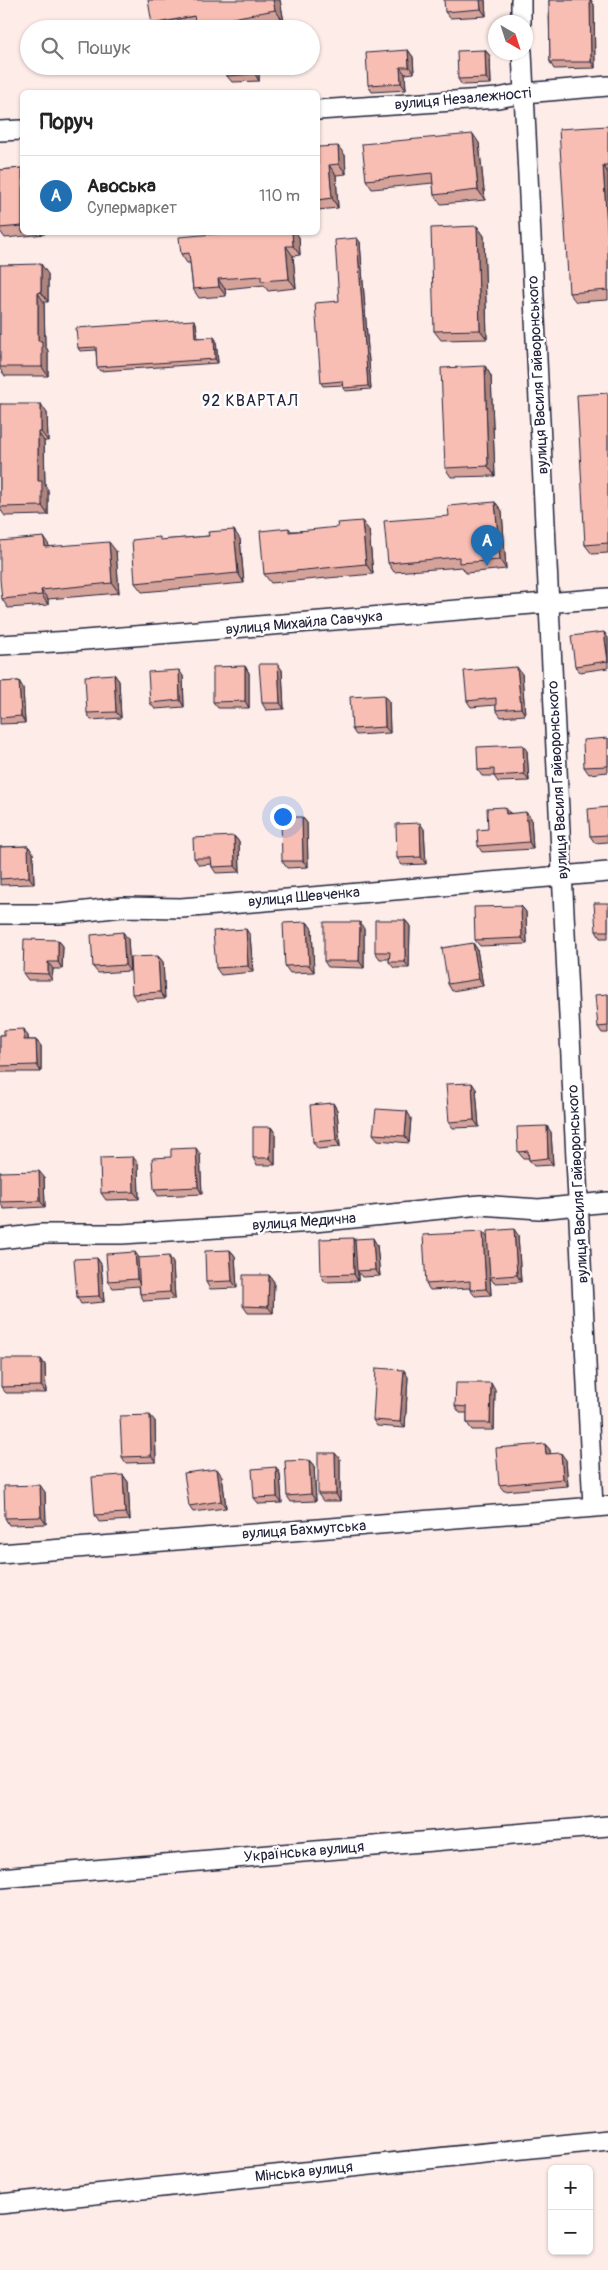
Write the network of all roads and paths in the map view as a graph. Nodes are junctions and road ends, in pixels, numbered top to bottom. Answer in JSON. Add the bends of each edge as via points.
{"nodes":[{"id":1,"x":520,"y":0,"type":"edge"},
{"id":2,"x":521,"y":15,"type":"edge"},
{"id":3,"x":522,"y":60,"type":"edge"},
{"id":4,"x":608,"y":86,"type":"edge"},
{"id":5,"x":524,"y":93,"type":"junction"},
{"id":6,"x":320,"y":110,"type":"edge"},
{"id":7,"x":20,"y":130,"type":"edge"},
{"id":8,"x":0,"y":132,"type":"edge"},
{"id":9,"x":608,"y":598,"type":"edge"},
{"id":10,"x":549,"y":603,"type":"junction"},
{"id":11,"x":0,"y":645,"type":"edge"},
{"id":12,"x":608,"y":872,"type":"edge"},
{"id":13,"x":563,"y":876,"type":"junction"},
{"id":14,"x":0,"y":914,"type":"edge"},
{"id":15,"x":608,"y":1202,"type":"edge"},
{"id":16,"x":579,"y":1204,"type":"junction"},
{"id":17,"x":0,"y":1239,"type":"edge"},
{"id":18,"x":601,"y":1507,"type":"edge"},
{"id":19,"x":0,"y":1554,"type":"edge"},
{"id":20,"x":608,"y":1826,"type":"edge"},
{"id":21,"x":0,"y":1878,"type":"edge"},
{"id":22,"x":608,"y":2140,"type":"edge"},
{"id":23,"x":0,"y":2204,"type":"edge"}],
"edges":[{"from":1,"to":2,"type":"street"},
{"from":3,"to":5,"type":"street","name":"вулиця Василя Гайворонського"},
{"from":4,"to":5,"type":"street","name":"вулиця Незалежності"},
{"from":5,"to":6,"type":"street","name":"вулиця Незалежності","via":[[498,98]]},
{"from":5,"to":10,"type":"street","name":"вулиця Василя Гайворонського"},
{"from":7,"to":8,"type":"street"},
{"from":9,"to":10,"type":"street","name":"вулиця Михайла Савчука"},
{"from":10,"to":11,"type":"street","name":"вулиця Михайла Савчука"},
{"from":10,"to":13,"type":"street","name":"вулиця Василя Гайворонського"},
{"from":12,"to":13,"type":"street","name":"вулиця Шевченка"},
{"from":13,"to":14,"type":"street","name":"вулиця Шевченка","via":[[181,908]]},
{"from":13,"to":16,"type":"street","name":"вулиця Василя Гайворонського"},
{"from":15,"to":16,"type":"street","name":"вулиця Медична"},
{"from":16,"to":17,"type":"street","name":"вулиця Медична","via":[[539,1209],[480,1205],[314,1222],[122,1234],[42,1234]]},
{"from":16,"to":18,"type":"street","name":"вулиця Василя Гайворонського"},
{"from":18,"to":19,"type":"street","name":"вулиця Бахмутська"},
{"from":20,"to":21,"type":"street","name":"Українська вулиця"},
{"from":22,"to":23,"type":"street","name":"Мінська вулиця"}]}
